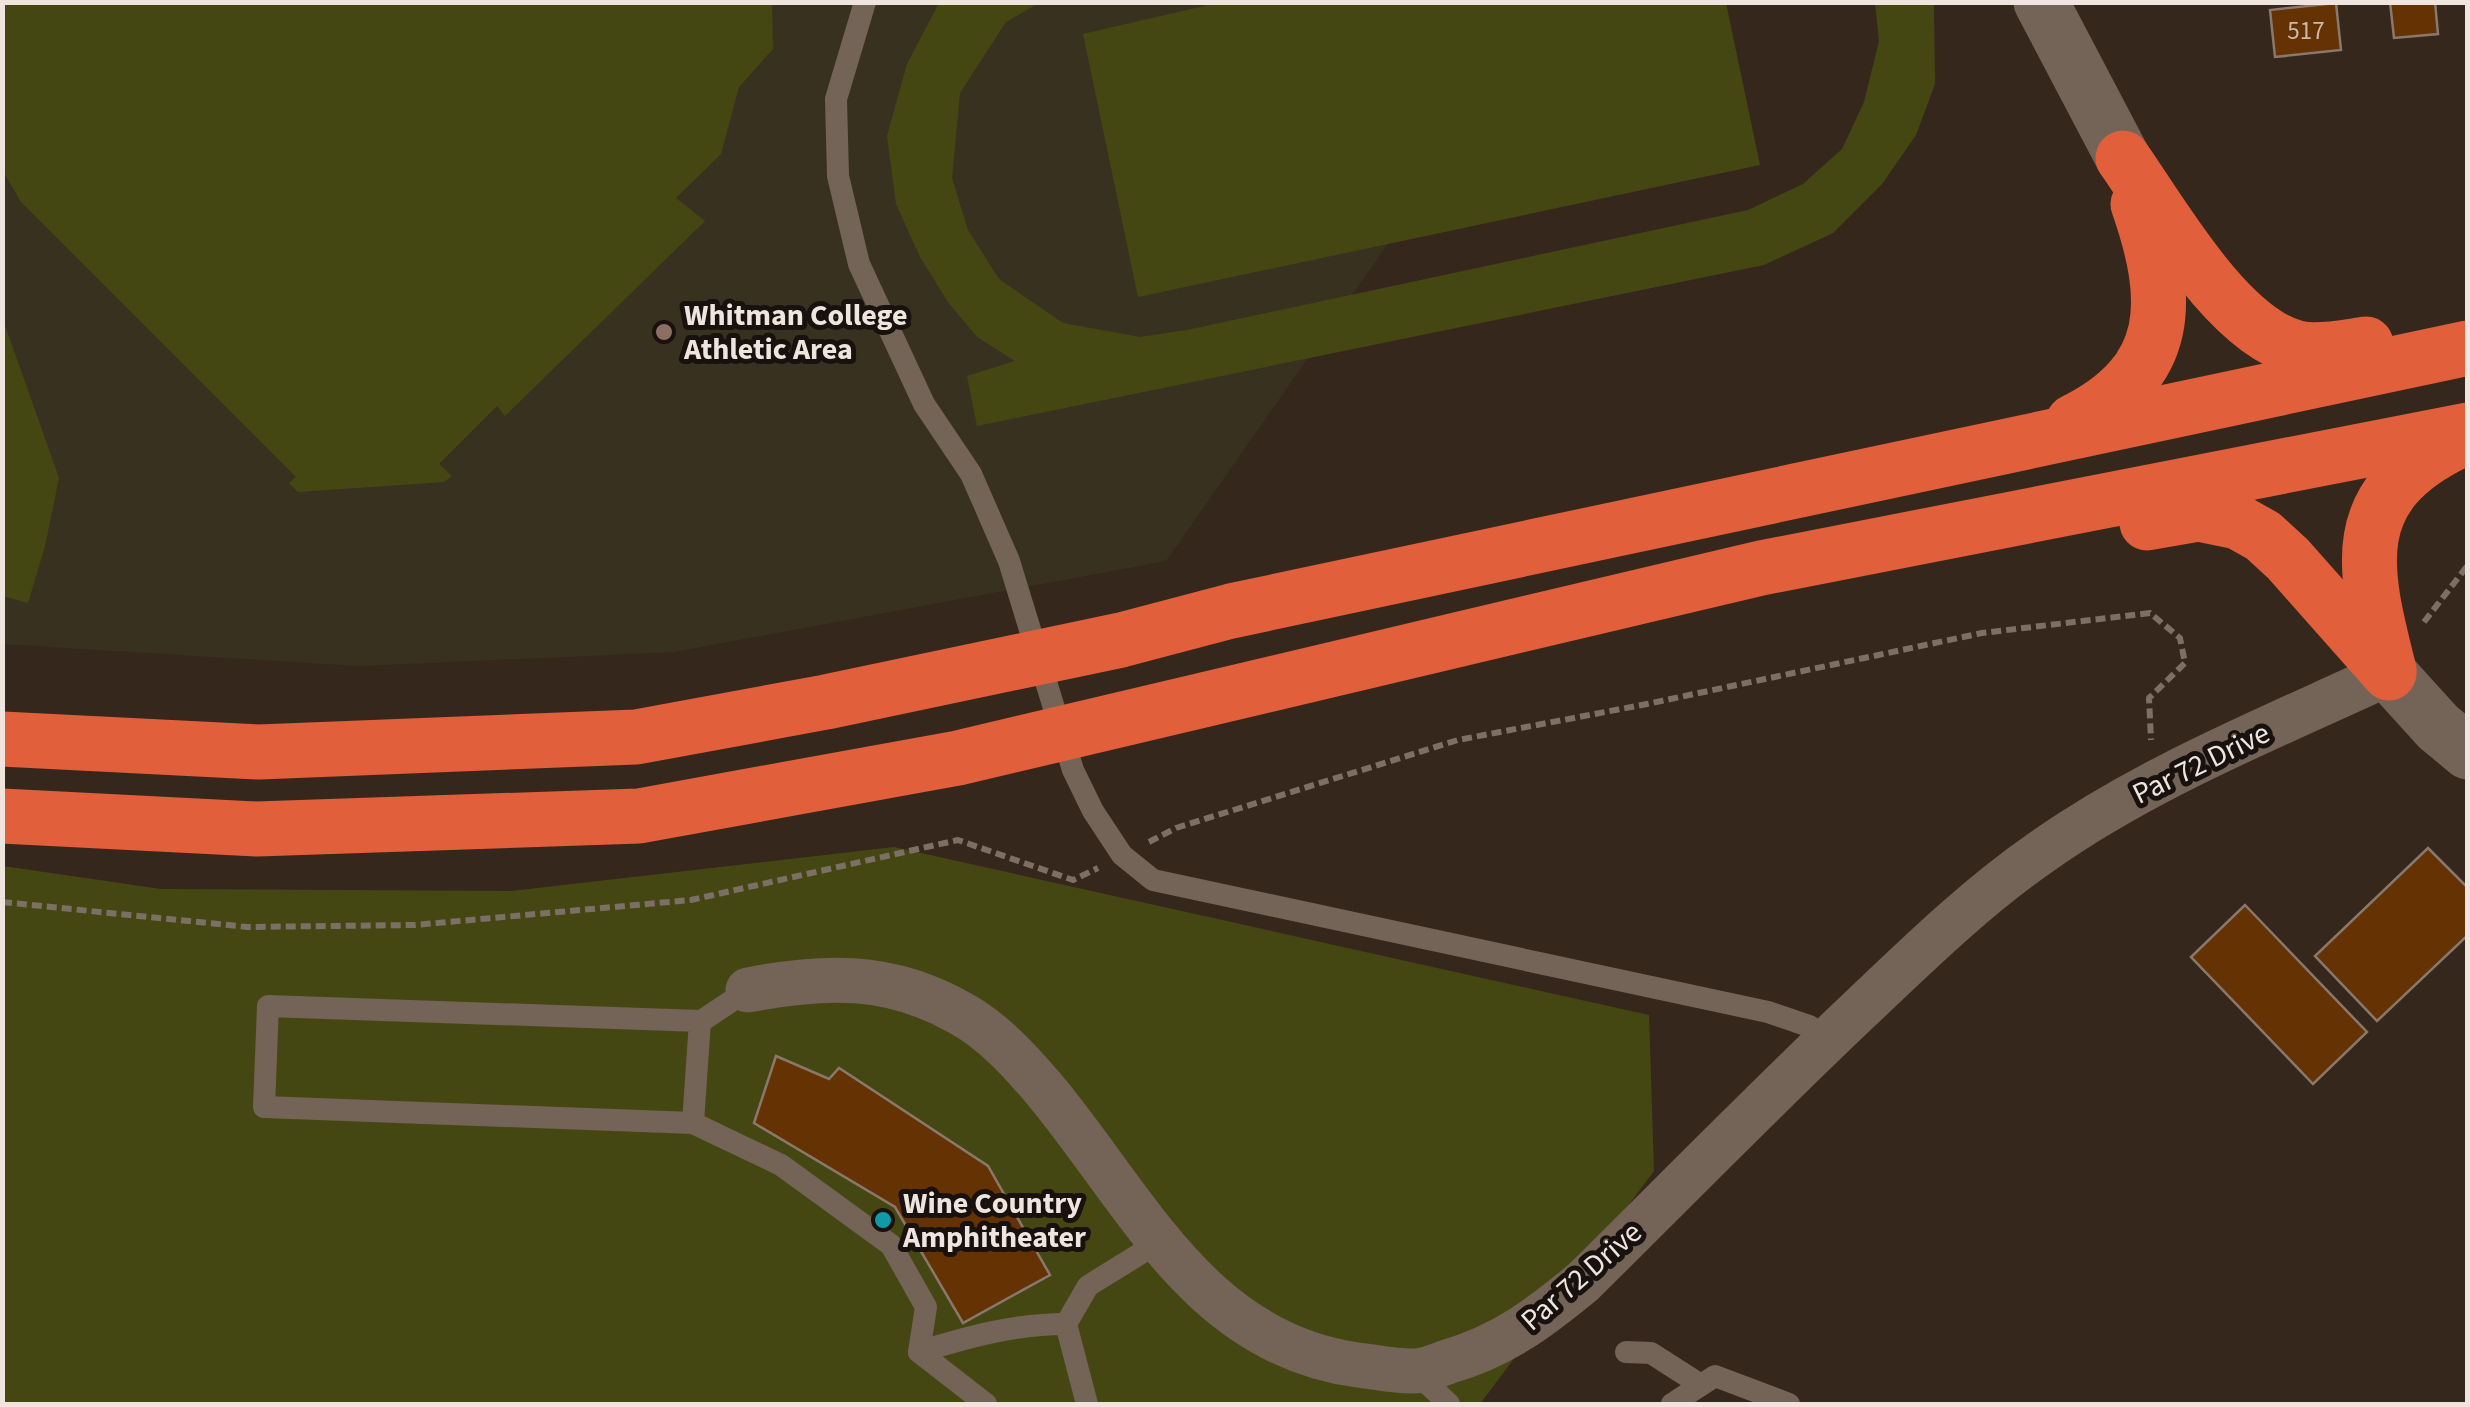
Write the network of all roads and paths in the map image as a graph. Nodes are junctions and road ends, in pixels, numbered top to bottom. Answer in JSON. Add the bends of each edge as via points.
{"nodes":[{"id":1,"x":864,"y":2,"type":"edge"},
{"id":2,"x":2041,"y":2,"type":"edge"},
{"id":3,"x":2123,"y":158,"type":"junction"},
{"id":4,"x":2468,"y":328,"type":"edge"},
{"id":5,"x":2468,"y":348,"type":"edge"},
{"id":6,"x":2468,"y":433,"type":"edge"},
{"id":7,"x":2032,"y":442,"type":"junction"},
{"id":8,"x":1761,"y":568,"type":"junction"},
{"id":9,"x":2389,"y":672,"type":"junction"},
{"id":10,"x":2,"y":738,"type":"edge"},
{"id":11,"x":2468,"y":752,"type":"edge"},
{"id":12,"x":2169,"y":776,"type":"junction"},
{"id":13,"x":2,"y":816,"type":"edge"},
{"id":14,"x":1122,"y":855,"type":"junction"},
{"id":15,"x":2,"y":902,"type":"edge"},
{"id":16,"x":748,"y":990,"type":"joint"},
{"id":17,"x":700,"y":1022,"type":"junction"},
{"id":18,"x":1829,"y":1038,"type":"junction"},
{"id":19,"x":693,"y":1123,"type":"junction"},
{"id":20,"x":1159,"y":1242,"type":"junction"},
{"id":21,"x":1066,"y":1324,"type":"junction"},
{"id":22,"x":919,"y":1352,"type":"junction"},
{"id":23,"x":1626,"y":1352,"type":"dead end"},
{"id":24,"x":1415,"y":1372,"type":"junction"},
{"id":25,"x":1729,"y":1381,"type":"junction"},
{"id":26,"x":1701,"y":1386,"type":"junction"},
{"id":27,"x":986,"y":1404,"type":"edge"},
{"id":28,"x":1087,"y":1404,"type":"edge"},
{"id":29,"x":1449,"y":1404,"type":"edge"},
{"id":30,"x":1672,"y":1404,"type":"edge"},
{"id":31,"x":1720,"y":1404,"type":"edge"},
{"id":32,"x":1790,"y":1404,"type":"edge"}],
"edges":[{"from":1,"to":14,"type":"lane","via":[[836,99],[838,176],[858,264],[924,404],[971,474],[1008,561],[1073,770]]},
{"from":2,"to":3,"type":"street"},
{"from":3,"to":4,"type":"highway","via":[[2230,305],[2263,335],[2300,350]]},
{"from":3,"to":7,"type":"highway","via":[[2159,281],[2154,336],[2142,366],[2116,397]]},
{"from":5,"to":7,"type":"highway"},
{"from":6,"to":8,"type":"highway"},
{"from":6,"to":9,"type":"highway","via":[[2427,456],[2377,510],[2368,542],[2372,606]]},
{"from":7,"to":10,"type":"highway","via":[[1231,611],[1122,640],[636,737],[259,752]]},
{"from":8,"to":9,"type":"highway","via":[[1896,559],[2199,514],[2264,536]]},
{"from":8,"to":13,"type":"highway","via":[[958,758],[640,816],[257,829]]},
{"from":9,"to":11,"type":"street"},
{"from":9,"to":12,"type":"street","name":"Par 72 Drive"},
{"from":12,"to":14,"type":"path","via":[[2150,737],[2149,698],[2185,664],[2180,638],[2150,614],[1982,634],[1458,740],[1176,828]]},
{"from":12,"to":18,"type":"street","name":"Par 72 Drive","via":[[2103,812],[1994,888]]},
{"from":14,"to":15,"type":"path","via":[[1073,880],[958,840],[691,900],[415,925],[248,927]]},
{"from":14,"to":18,"type":"lane","via":[[1153,880],[1768,1012]]},
{"from":16,"to":17,"type":"lane"},
{"from":16,"to":20,"type":"street","name":"Par 72 Drive","via":[[863,979],[911,989],[963,1014],[1016,1056]]},
{"from":17,"to":19,"type":"lane"},
{"from":17,"to":19,"type":"lane","via":[[268,1006],[264,1107]]},
{"from":18,"to":24,"type":"street","name":"Par 72 Drive","via":[[1583,1282],[1528,1327],[1482,1352]]},
{"from":19,"to":22,"type":"lane","via":[[780,1165],[891,1245],[926,1307]]},
{"from":20,"to":21,"type":"lane","via":[[1088,1286]]},
{"from":20,"to":24,"type":"street","name":"Par 72 Drive","via":[[1220,1305],[1271,1340],[1324,1361]]},
{"from":21,"to":22,"type":"lane","via":[[984,1332]]},
{"from":21,"to":28,"type":"lane"},
{"from":22,"to":27,"type":"lane"},
{"from":23,"to":26,"type":"lane","via":[[1651,1353]]},
{"from":24,"to":29,"type":"lane"},
{"from":25,"to":26,"type":"lane","via":[[1716,1376]]},
{"from":25,"to":31,"type":"lane"},
{"from":25,"to":32,"type":"lane"},
{"from":26,"to":30,"type":"lane"}]}
